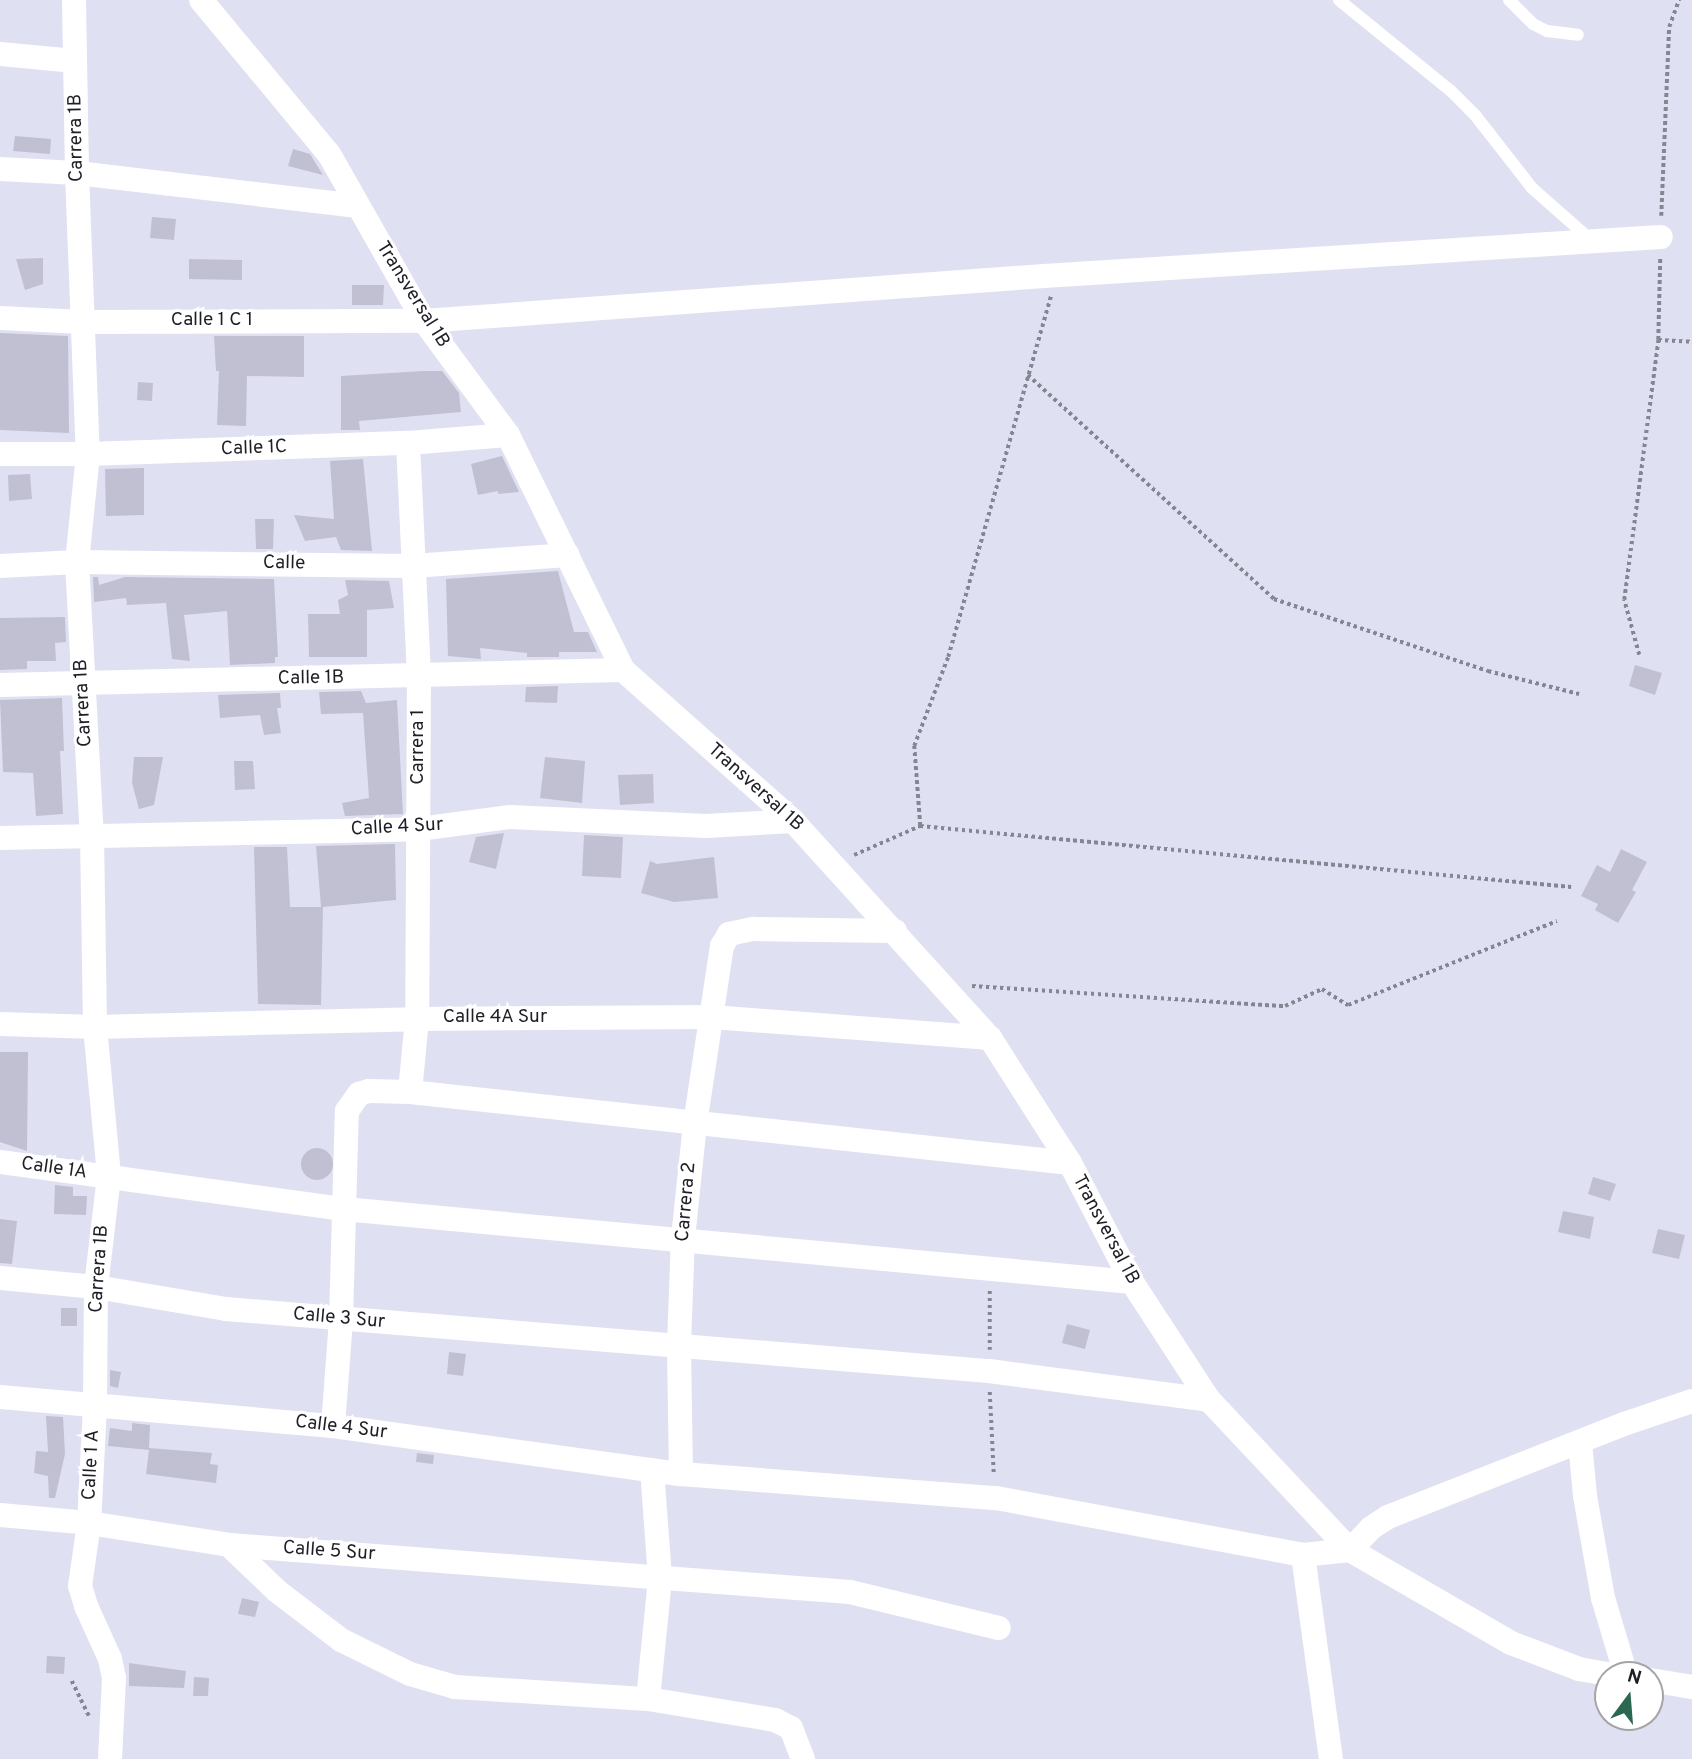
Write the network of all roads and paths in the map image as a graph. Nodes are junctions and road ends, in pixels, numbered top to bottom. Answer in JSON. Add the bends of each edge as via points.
{"nodes":[{"id":1,"x":74,"y":0,"type":"edge"},
{"id":2,"x":201,"y":0,"type":"edge"},
{"id":3,"x":1339,"y":0,"type":"edge"},
{"id":4,"x":1509,"y":0,"type":"edge"},
{"id":5,"x":1679,"y":0,"type":"edge"},
{"id":6,"x":1578,"y":35,"type":"dead end"},
{"id":7,"x":0,"y":54,"type":"edge"},
{"id":8,"x":75,"y":61,"type":"junction"},
{"id":9,"x":0,"y":169,"type":"edge"},
{"id":10,"x":77,"y":173,"type":"junction"},
{"id":11,"x":358,"y":206,"type":"junction"},
{"id":12,"x":1661,"y":237,"type":"junction"},
{"id":13,"x":1592,"y":242,"type":"junction"},
{"id":14,"x":1044,"y":276,"type":"junction"},
{"id":15,"x":0,"y":318,"type":"edge"},
{"id":16,"x":424,"y":321,"type":"junction"},
{"id":17,"x":83,"y":322,"type":"junction"},
{"id":18,"x":1658,"y":340,"type":"junction"},
{"id":19,"x":1692,"y":342,"type":"edge"},
{"id":20,"x":1028,"y":375,"type":"junction"},
{"id":21,"x":508,"y":435,"type":"junction"},
{"id":22,"x":408,"y":443,"type":"junction"},
{"id":23,"x":0,"y":454,"type":"edge"},
{"id":24,"x":89,"y":454,"type":"junction"},
{"id":25,"x":568,"y":555,"type":"junction"},
{"id":26,"x":77,"y":562,"type":"junction"},
{"id":27,"x":413,"y":565,"type":"junction"},
{"id":28,"x":0,"y":566,"type":"edge"},
{"id":29,"x":1639,"y":655,"type":"dead end"},
{"id":30,"x":623,"y":670,"type":"junction"},
{"id":31,"x":419,"y":677,"type":"junction"},
{"id":32,"x":82,"y":684,"type":"junction"},
{"id":33,"x":0,"y":685,"type":"edge"},
{"id":34,"x":1579,"y":694,"type":"dead end"},
{"id":35,"x":793,"y":821,"type":"junction"},
{"id":36,"x":920,"y":826,"type":"junction"},
{"id":37,"x":419,"y":829,"type":"junction"},
{"id":38,"x":92,"y":835,"type":"junction"},
{"id":39,"x":0,"y":838,"type":"edge"},
{"id":40,"x":838,"y":867,"type":"junction"},
{"id":41,"x":1571,"y":887,"type":"dead end"},
{"id":42,"x":1557,"y":921,"type":"dead end"},
{"id":43,"x":895,"y":931,"type":"junction"},
{"id":44,"x":942,"y":984,"type":"junction"},
{"id":45,"x":712,"y":1017,"type":"junction"},
{"id":46,"x":417,"y":1019,"type":"junction"},
{"id":47,"x":0,"y":1024,"type":"edge"},
{"id":48,"x":95,"y":1027,"type":"junction"},
{"id":49,"x":990,"y":1038,"type":"junction"},
{"id":50,"x":410,"y":1093,"type":"junction"},
{"id":51,"x":695,"y":1124,"type":"junction"},
{"id":52,"x":0,"y":1162,"type":"edge"},
{"id":53,"x":1070,"y":1163,"type":"junction"},
{"id":54,"x":109,"y":1176,"type":"junction"},
{"id":55,"x":344,"y":1209,"type":"junction"},
{"id":56,"x":683,"y":1238,"type":"junction"},
{"id":57,"x":0,"y":1278,"type":"edge"},
{"id":58,"x":1132,"y":1282,"type":"junction"},
{"id":59,"x":96,"y":1287,"type":"junction"},
{"id":60,"x":341,"y":1320,"type":"junction"},
{"id":61,"x":679,"y":1345,"type":"junction"},
{"id":62,"x":0,"y":1397,"type":"edge"},
{"id":63,"x":1209,"y":1400,"type":"junction"},
{"id":64,"x":1692,"y":1401,"type":"edge"},
{"id":65,"x":95,"y":1406,"type":"junction"},
{"id":66,"x":333,"y":1426,"type":"junction"},
{"id":67,"x":1580,"y":1442,"type":"junction"},
{"id":68,"x":652,"y":1470,"type":"junction"},
{"id":69,"x":681,"y":1474,"type":"junction"},
{"id":70,"x":0,"y":1515,"type":"edge"},
{"id":71,"x":89,"y":1523,"type":"junction"},
{"id":72,"x":229,"y":1545,"type":"junction"},
{"id":73,"x":1350,"y":1550,"type":"junction"},
{"id":74,"x":1303,"y":1555,"type":"junction"},
{"id":75,"x":660,"y":1578,"type":"junction"},
{"id":76,"x":999,"y":1628,"type":"dead end"},
{"id":77,"x":1622,"y":1661,"type":"edge"},
{"id":78,"x":1594,"y":1672,"type":"edge"},
{"id":79,"x":1664,"y":1683,"type":"edge"},
{"id":80,"x":1692,"y":1687,"type":"edge"},
{"id":81,"x":648,"y":1699,"type":"junction"},
{"id":82,"x":110,"y":1759,"type":"edge"},
{"id":83,"x":803,"y":1759,"type":"edge"},
{"id":84,"x":1331,"y":1759,"type":"edge"}],
"edges":[{"from":1,"to":8,"type":"street","name":"Carrera 1B"},
{"from":2,"to":11,"type":"street","name":"Transversal 1B","via":[[329,154]]},
{"from":3,"to":13,"type":"lane","via":[[1451,91],[1532,188]]},
{"from":4,"to":6,"type":"lane","via":[[1532,24]]},
{"from":5,"to":12,"type":"path","via":[[1669,27]]},
{"from":7,"to":8,"type":"street"},
{"from":8,"to":10,"type":"street","name":"Carrera 1B"},
{"from":9,"to":10,"type":"street"},
{"from":10,"to":11,"type":"street"},
{"from":10,"to":17,"type":"street","name":"Carrera 1B"},
{"from":11,"to":16,"type":"street","name":"Transversal 1B"},
{"from":12,"to":13,"type":"street","name":"Calle 1 C 1"},
{"from":12,"to":18,"type":"path"},
{"from":13,"to":14,"type":"street","name":"Calle 1 C 1"},
{"from":14,"to":16,"type":"street","name":"Calle 1 C 1"},
{"from":14,"to":20,"type":"path","via":[[1053,290]]},
{"from":15,"to":17,"type":"street","name":"Calle 1 C 1"},
{"from":16,"to":17,"type":"street","name":"Calle 1 C 1"},
{"from":16,"to":21,"type":"street","name":"Transversal 1B"},
{"from":17,"to":24,"type":"street","name":"Carrera 1B"},
{"from":18,"to":19,"type":"path"},
{"from":18,"to":29,"type":"path","via":[[1624,600]]},
{"from":20,"to":34,"type":"path","via":[[1274,599],[1488,671]]},
{"from":20,"to":36,"type":"path","via":[[948,657],[914,746]]},
{"from":21,"to":22,"type":"street","name":"Calle 1C"},
{"from":21,"to":25,"type":"street","name":"Transversal 1B"},
{"from":22,"to":24,"type":"street","name":"Calle 1C"},
{"from":22,"to":27,"type":"street","name":"Carrera 1"},
{"from":23,"to":24,"type":"street","name":"Calle 1C"},
{"from":24,"to":26,"type":"street","name":"Carrera 1B"},
{"from":25,"to":27,"type":"street","name":"Calle"},
{"from":25,"to":30,"type":"street","name":"Transversal 1B"},
{"from":26,"to":27,"type":"street","name":"Calle"},
{"from":26,"to":28,"type":"street","name":"Calle"},
{"from":26,"to":32,"type":"street","name":"Carrera 1B"},
{"from":27,"to":31,"type":"street","name":"Carrera 1"},
{"from":30,"to":31,"type":"street","name":"Calle 1B"},
{"from":30,"to":35,"type":"street","name":"Transversal 1B"},
{"from":31,"to":32,"type":"street","name":"Calle 1B"},
{"from":31,"to":37,"type":"street","name":"Carrera 1"},
{"from":32,"to":33,"type":"street","name":"Calle 1B"},
{"from":32,"to":38,"type":"street","name":"Carrera 1B"},
{"from":35,"to":37,"type":"street","name":"Calle 4 Sur","via":[[706,826],[510,817]]},
{"from":35,"to":40,"type":"street","name":"Transversal 1B"},
{"from":36,"to":40,"type":"path","via":[[858,852]]},
{"from":36,"to":41,"type":"path"},
{"from":37,"to":38,"type":"street","name":"Calle 4 Sur"},
{"from":37,"to":46,"type":"street","name":"Carrera 1"},
{"from":38,"to":39,"type":"street","name":"Calle 4 Sur"},
{"from":38,"to":48,"type":"street","name":"Carrera 1B"},
{"from":40,"to":43,"type":"street","name":"Transversal 1B"},
{"from":42,"to":44,"type":"path","via":[[1348,1005],[1322,989],[1285,1006]]},
{"from":43,"to":44,"type":"street","name":"Transversal 1B"},
{"from":43,"to":45,"type":"street","name":"Carrera 2","via":[[753,929],[729,934],[722,946]]},
{"from":44,"to":49,"type":"street","name":"Transversal 1B"},
{"from":45,"to":46,"type":"street","name":"Calle 4A Sur"},
{"from":45,"to":49,"type":"street","name":"Calle 4A Sur"},
{"from":45,"to":51,"type":"street","name":"Carrera 2"},
{"from":46,"to":48,"type":"street","name":"Calle 4A Sur"},
{"from":46,"to":50,"type":"street","name":"Carrera 1"},
{"from":47,"to":48,"type":"street","name":"Calle 4A Sur"},
{"from":48,"to":54,"type":"street","name":"Carrera 1B"},
{"from":49,"to":53,"type":"street","name":"Transversal 1B"},
{"from":50,"to":51,"type":"street"},
{"from":50,"to":55,"type":"street","via":[[369,1091],[351,1102]]},
{"from":51,"to":53,"type":"street"},
{"from":51,"to":56,"type":"street","name":"Carrera 2"},
{"from":52,"to":54,"type":"street","name":"Calle 1A"},
{"from":53,"to":58,"type":"street","name":"Transversal 1B"},
{"from":54,"to":55,"type":"street","name":"Calle 1A"},
{"from":54,"to":59,"type":"street","name":"Carrera 1B"},
{"from":55,"to":56,"type":"street","name":"Calle 1A"},
{"from":55,"to":60,"type":"street"},
{"from":56,"to":58,"type":"street","name":"Calle 1A"},
{"from":56,"to":61,"type":"street","name":"Carrera 2"},
{"from":57,"to":59,"type":"street","name":"Calle 3 Sur"},
{"from":58,"to":63,"type":"street","name":"Transversal 1B"},
{"from":59,"to":60,"type":"street","name":"Calle 3 Sur","via":[[226,1310]]},
{"from":59,"to":65,"type":"street","name":"Carrera 1B"},
{"from":60,"to":61,"type":"street","name":"Calle 3 Sur"},
{"from":60,"to":66,"type":"street"},
{"from":61,"to":63,"type":"street","name":"Calle 3 Sur","via":[[989,1371]]},
{"from":61,"to":69,"type":"street","name":"Carrera 2"},
{"from":62,"to":65,"type":"street","name":"Calle 4 Sur"},
{"from":63,"to":73,"type":"street","name":"Transversal 1B"},
{"from":64,"to":67,"type":"street"},
{"from":65,"to":66,"type":"street","name":"Calle 4 Sur"},
{"from":65,"to":71,"type":"street","name":"Calle 1 A"},
{"from":66,"to":68,"type":"street","name":"Calle 4 Sur"},
{"from":67,"to":73,"type":"street","via":[[1388,1517]]},
{"from":67,"to":77,"type":"street","via":[[1603,1598]]},
{"from":68,"to":69,"type":"street","name":"Calle 4 Sur"},
{"from":68,"to":75,"type":"street"},
{"from":69,"to":74,"type":"street","name":"Calle 4 Sur","via":[[996,1498]]},
{"from":70,"to":71,"type":"street","name":"Calle 5 Sur"},
{"from":71,"to":72,"type":"street","name":"Calle 5 Sur"},
{"from":71,"to":82,"type":"street","name":"Calle 1 A","via":[[80,1586],[114,1678]]},
{"from":72,"to":75,"type":"street","name":"Calle 5 Sur"},
{"from":72,"to":81,"type":"street","via":[[277,1591],[341,1640],[410,1674],[455,1687]]},
{"from":73,"to":74,"type":"street","name":"Calle 4 Sur"},
{"from":73,"to":78,"type":"street","name":"Transversal 1B","via":[[1511,1643]]},
{"from":74,"to":84,"type":"street"},
{"from":75,"to":76,"type":"street","name":"Calle 5 Sur","via":[[850,1592]]},
{"from":75,"to":81,"type":"street"},
{"from":79,"to":80,"type":"street"},
{"from":81,"to":83,"type":"street","via":[[775,1720],[791,1728]]}]}
